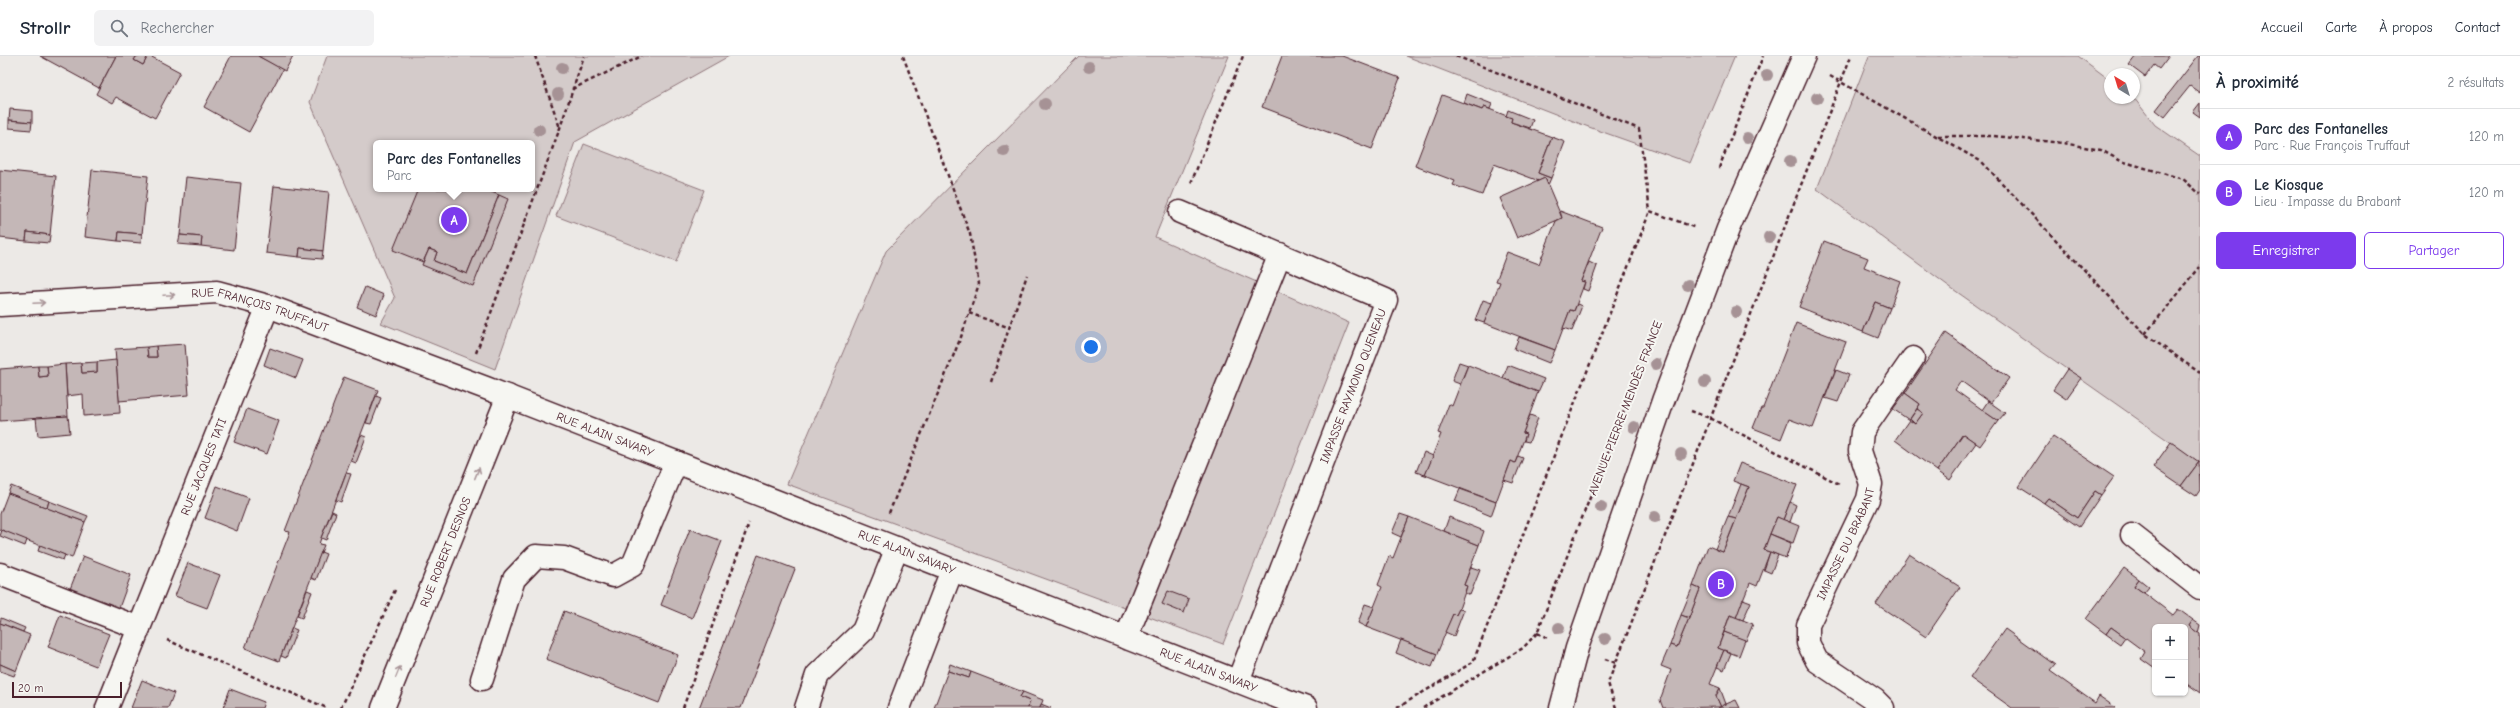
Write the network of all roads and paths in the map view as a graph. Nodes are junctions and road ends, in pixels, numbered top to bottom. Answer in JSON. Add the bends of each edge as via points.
{"nodes":[{"id":1,"x":535,"y":56,"type":"edge"},
{"id":2,"x":584,"y":56,"type":"edge"},
{"id":3,"x":642,"y":56,"type":"edge"},
{"id":4,"x":903,"y":56,"type":"edge"},
{"id":5,"x":1243,"y":56,"type":"edge"},
{"id":6,"x":1456,"y":56,"type":"edge"},
{"id":7,"x":1763,"y":56,"type":"edge"},
{"id":8,"x":1851,"y":56,"type":"edge"},
{"id":9,"x":1803,"y":59,"type":"edge"},
{"id":10,"x":1841,"y":81,"type":"junction"},
{"id":11,"x":572,"y":90,"type":"junction"},
{"id":12,"x":560,"y":128,"type":"junction"},
{"id":13,"x":1938,"y":136,"type":"junction"},
{"id":14,"x":1718,"y":169,"type":"dead end"},
{"id":15,"x":2200,"y":194,"type":"edge"},
{"id":16,"x":1650,"y":211,"type":"junction"},
{"id":17,"x":1180,"y":212,"type":"joint"},
{"id":18,"x":1698,"y":221,"type":"dead end"},
{"id":19,"x":1696,"y":228,"type":"junction"},
{"id":20,"x":1693,"y":236,"type":"dead end"},
{"id":21,"x":1280,"y":254,"type":"junction"},
{"id":22,"x":2200,"y":267,"type":"edge"},
{"id":23,"x":1027,"y":275,"type":"dead end"},
{"id":24,"x":0,"y":305,"type":"edge"},
{"id":25,"x":268,"y":306,"type":"junction"},
{"id":26,"x":969,"y":313,"type":"junction"},
{"id":27,"x":1010,"y":328,"type":"junction"},
{"id":28,"x":2145,"y":334,"type":"junction"},
{"id":29,"x":1913,"y":358,"type":"dead end"},
{"id":30,"x":2200,"y":373,"type":"edge"},
{"id":31,"x":468,"y":381,"type":"junction"},
{"id":32,"x":991,"y":382,"type":"dead end"},
{"id":33,"x":1633,"y":387,"type":"dead end"},
{"id":34,"x":508,"y":396,"type":"junction"},
{"id":35,"x":1663,"y":401,"type":"junction"},
{"id":36,"x":1712,"y":419,"type":"junction"},
{"id":37,"x":676,"y":462,"type":"junction"},
{"id":38,"x":760,"y":495,"type":"junction"},
{"id":39,"x":1868,"y":499,"type":"junction"},
{"id":40,"x":2132,"y":535,"type":"dead end"},
{"id":41,"x":887,"y":544,"type":"junction"},
{"id":42,"x":952,"y":570,"type":"junction"},
{"id":43,"x":0,"y":574,"type":"edge"},
{"id":44,"x":2200,"y":588,"type":"edge"},
{"id":45,"x":139,"y":628,"type":"junction"},
{"id":46,"x":1126,"y":638,"type":"junction"},
{"id":47,"x":482,"y":679,"type":"dead end"},
{"id":48,"x":1238,"y":681,"type":"junction"},
{"id":49,"x":107,"y":708,"type":"edge"},
{"id":50,"x":327,"y":708,"type":"edge"},
{"id":51,"x":383,"y":708,"type":"edge"},
{"id":52,"x":683,"y":708,"type":"edge"},
{"id":53,"x":806,"y":708,"type":"edge"},
{"id":54,"x":899,"y":708,"type":"edge"},
{"id":55,"x":1306,"y":708,"type":"edge"},
{"id":56,"x":1397,"y":708,"type":"edge"},
{"id":57,"x":1423,"y":708,"type":"edge"},
{"id":58,"x":1560,"y":708,"type":"edge"},
{"id":59,"x":1616,"y":708,"type":"edge"},
{"id":60,"x":1883,"y":708,"type":"edge"}],
"edges":[{"from":1,"to":12,"type":"path"},
{"from":2,"to":11,"type":"path"},
{"from":3,"to":11,"type":"path"},
{"from":4,"to":26,"type":"path","via":[[970,234],[979,284]]},
{"from":5,"to":17,"type":"path"},
{"from":6,"to":16,"type":"path","via":[[1639,129]]},
{"from":7,"to":14,"type":"path"},
{"from":8,"to":10,"type":"path"},
{"from":9,"to":10,"type":"path"},
{"from":9,"to":35,"type":"street","via":[[1728,229]]},
{"from":10,"to":13,"type":"path"},
{"from":10,"to":36,"type":"path"},
{"from":11,"to":12,"type":"path"},
{"from":12,"to":31,"type":"path","via":[[480,338]]},
{"from":13,"to":15,"type":"path","via":[[1994,136],[2063,143],[2101,150],[2121,161],[2183,179]]},
{"from":13,"to":28,"type":"path","via":[[1982,162]]},
{"from":16,"to":19,"type":"path"},
{"from":16,"to":56,"type":"path","via":[[1473,662]]},
{"from":17,"to":21,"type":"street","name":"IMPASSE RAYMOND QUENEAU"},
{"from":18,"to":19,"type":"path"},
{"from":19,"to":20,"type":"path"},
{"from":21,"to":46,"type":"street"},
{"from":21,"to":48,"type":"street","name":"IMPASSE RAYMOND QUENEAU","via":[[1386,300]]},
{"from":22,"to":28,"type":"path"},
{"from":23,"to":27,"type":"path"},
{"from":24,"to":25,"type":"street","name":"RUE FRANÇOIS TRUFFAUT","one_way":true,"via":[[217,292]]},
{"from":25,"to":31,"type":"street","name":"RUE FRANÇOIS TRUFFAUT"},
{"from":25,"to":45,"type":"street","name":"RUE JACQUES TATI"},
{"from":26,"to":27,"type":"path"},
{"from":26,"to":41,"type":"path"},
{"from":27,"to":32,"type":"path"},
{"from":28,"to":30,"type":"path"},
{"from":29,"to":39,"type":"street","name":"IMPASSE DU BRABANT","via":[[1862,432],[1860,451],[1871,484]]},
{"from":31,"to":34,"type":"street","name":"RUE FRANÇOIS TRUFFAUT"},
{"from":33,"to":57,"type":"path","name":"AVENUE PIERRE MENDÈS FRANCE","via":[[1538,633],[1522,648]]},
{"from":34,"to":37,"type":"street","name":"RUE ALAIN SAVARY"},
{"from":51,"to":34,"type":"street","name":"RUE ROBERT DESNOS","one_way":true},
{"from":35,"to":36,"type":"path"},
{"from":35,"to":58,"type":"street","via":[[1577,648]]},
{"from":36,"to":39,"type":"path"},
{"from":36,"to":59,"type":"path","via":[[1608,683]]},
{"from":37,"to":38,"type":"street","name":"RUE ALAIN SAVARY"},
{"from":37,"to":47,"type":"street","via":[[634,565],[613,576],[564,558],[536,556],[514,579]]},
{"from":38,"to":41,"type":"street","name":"RUE ALAIN SAVARY"},
{"from":38,"to":52,"type":"path"},
{"from":39,"to":60,"type":"street","name":"IMPASSE DU BRABANT","via":[[1808,625],[1808,643],[1817,660]]},
{"from":40,"to":44,"type":"street"},
{"from":41,"to":42,"type":"street","name":"RUE ALAIN SAVARY"},
{"from":41,"to":53,"type":"street","via":[[863,631],[817,675]]},
{"from":42,"to":46,"type":"street","name":"RUE ALAIN SAVARY"},
{"from":42,"to":54,"type":"street"},
{"from":43,"to":45,"type":"street"},
{"from":45,"to":49,"type":"street","name":"RUE JACQUES TATI"},
{"from":45,"to":50,"type":"path"},
{"from":46,"to":48,"type":"street","name":"RUE ALAIN SAVARY"},
{"from":48,"to":55,"type":"street","name":"RUE ALAIN SAVARY"}]}
